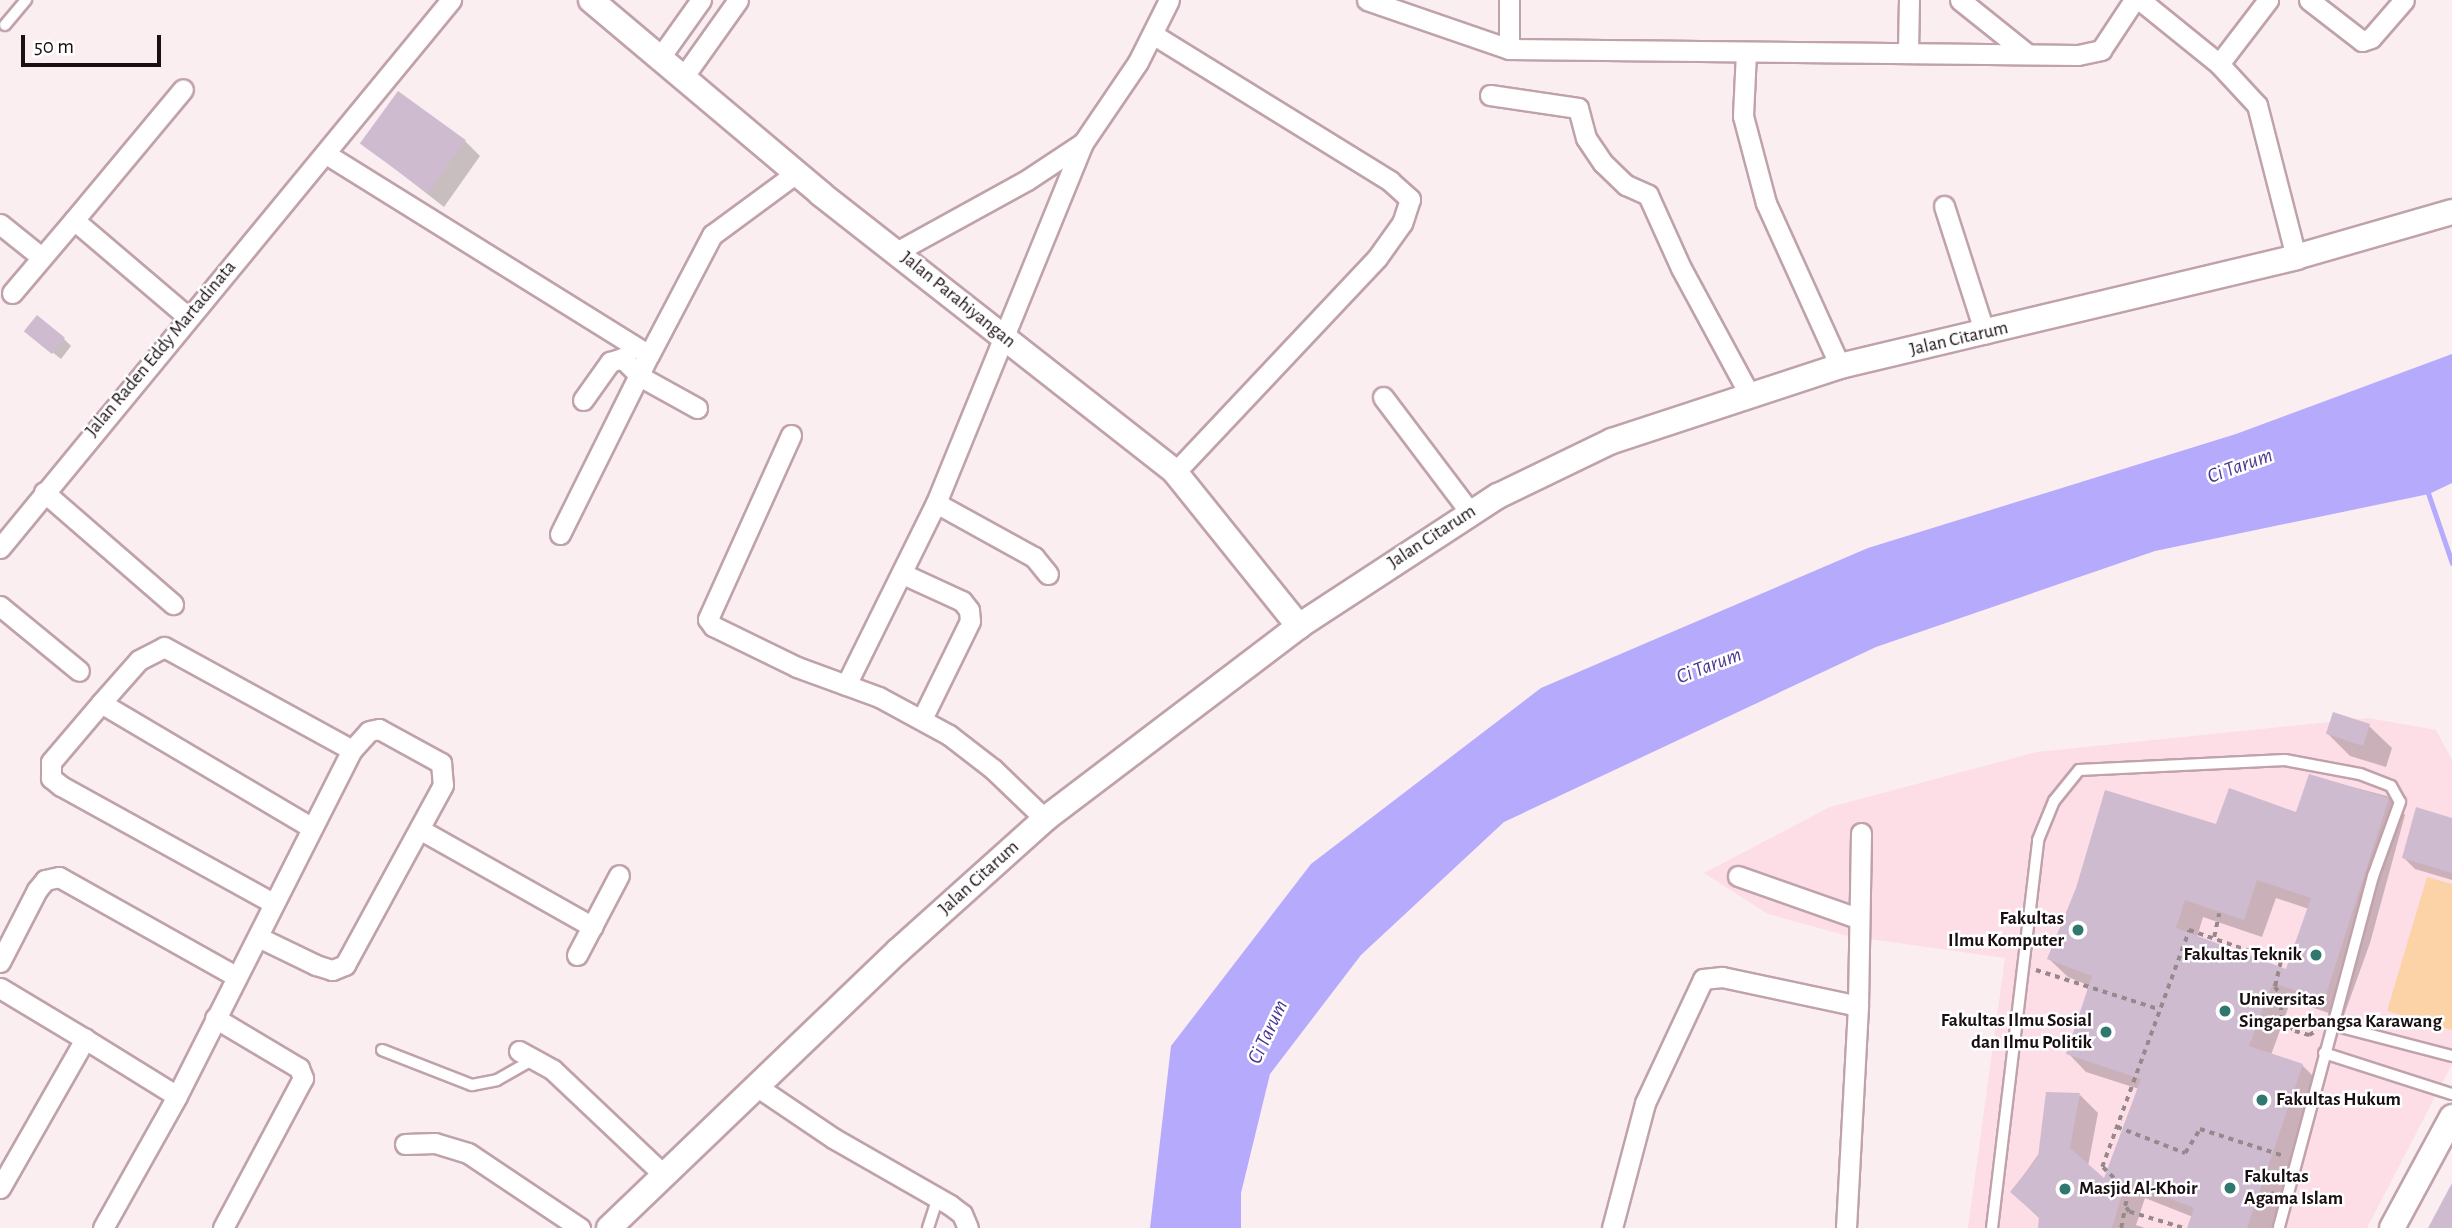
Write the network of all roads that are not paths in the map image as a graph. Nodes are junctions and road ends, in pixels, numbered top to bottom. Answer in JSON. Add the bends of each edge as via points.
{"nodes":[{"id":1,"x":26,"y":0,"type":"edge"},
{"id":2,"x":451,"y":0,"type":"edge"},
{"id":3,"x":591,"y":0,"type":"edge"},
{"id":4,"x":701,"y":0,"type":"edge"},
{"id":5,"x":738,"y":0,"type":"edge"},
{"id":6,"x":1169,"y":0,"type":"edge"},
{"id":7,"x":1367,"y":0,"type":"edge"},
{"id":8,"x":1509,"y":0,"type":"edge"},
{"id":9,"x":1909,"y":0,"type":"edge"},
{"id":10,"x":1961,"y":0,"type":"edge"},
{"id":11,"x":2134,"y":0,"type":"edge"},
{"id":12,"x":2140,"y":0,"type":"edge"},
{"id":13,"x":2268,"y":0,"type":"edge"},
{"id":14,"x":2309,"y":0,"type":"edge"},
{"id":15,"x":2404,"y":0,"type":"edge"},
{"id":16,"x":5,"y":25,"type":"dead end"},
{"id":17,"x":1154,"y":36,"type":"junction"},
{"id":18,"x":1509,"y":49,"type":"junction"},
{"id":19,"x":1908,"y":51,"type":"junction"},
{"id":20,"x":1746,"y":52,"type":"junction"},
{"id":21,"x":2025,"y":52,"type":"junction"},
{"id":22,"x":661,"y":56,"type":"junction"},
{"id":23,"x":2219,"y":64,"type":"junction"},
{"id":24,"x":684,"y":76,"type":"junction"},
{"id":25,"x":183,"y":89,"type":"dead end"},
{"id":26,"x":1490,"y":96,"type":"dead end"},
{"id":27,"x":1083,"y":143,"type":"junction"},
{"id":28,"x":326,"y":154,"type":"junction"},
{"id":29,"x":796,"y":173,"type":"junction"},
{"id":30,"x":1944,"y":206,"type":"dead end"},
{"id":31,"x":2452,"y":212,"type":"edge"},
{"id":32,"x":74,"y":220,"type":"junction"},
{"id":33,"x":0,"y":224,"type":"edge"},
{"id":34,"x":898,"y":251,"type":"junction"},
{"id":35,"x":41,"y":257,"type":"junction"},
{"id":36,"x":2296,"y":257,"type":"junction"},
{"id":37,"x":12,"y":293,"type":"dead end"},
{"id":38,"x":188,"y":317,"type":"junction"},
{"id":39,"x":1984,"y":334,"type":"junction"},
{"id":40,"x":1005,"y":338,"type":"junction"},
{"id":41,"x":649,"y":355,"type":"junction"},
{"id":42,"x":1840,"y":366,"type":"junction"},
{"id":43,"x":641,"y":377,"type":"junction"},
{"id":44,"x":1749,"y":394,"type":"junction"},
{"id":45,"x":1383,"y":397,"type":"dead end"},
{"id":46,"x":583,"y":400,"type":"dead end"},
{"id":47,"x":698,"y":408,"type":"dead end"},
{"id":48,"x":791,"y":435,"type":"dead end"},
{"id":49,"x":1175,"y":472,"type":"junction"},
{"id":50,"x":44,"y":492,"type":"junction"},
{"id":51,"x":936,"y":503,"type":"junction"},
{"id":52,"x":1470,"y":512,"type":"junction"},
{"id":53,"x":560,"y":534,"type":"dead end"},
{"id":54,"x":0,"y":548,"type":"edge"},
{"id":55,"x":903,"y":573,"type":"junction"},
{"id":56,"x":1048,"y":574,"type":"dead end"},
{"id":57,"x":173,"y":604,"type":"dead end"},
{"id":58,"x":0,"y":606,"type":"edge"},
{"id":59,"x":1299,"y":626,"type":"junction"},
{"id":60,"x":79,"y":671,"type":"dead end"},
{"id":61,"x":846,"y":685,"type":"junction"},
{"id":62,"x":101,"y":703,"type":"junction"},
{"id":63,"x":922,"y":719,"type":"junction"},
{"id":64,"x":352,"y":750,"type":"junction"},
{"id":65,"x":1045,"y":820,"type":"junction"},
{"id":66,"x":311,"y":827,"type":"junction"},
{"id":67,"x":421,"y":830,"type":"junction"},
{"id":68,"x":1861,"y":833,"type":"dead end"},
{"id":69,"x":619,"y":875,"type":"dead end"},
{"id":70,"x":1738,"y":876,"type":"dead end"},
{"id":71,"x":274,"y":903,"type":"junction"},
{"id":72,"x":1857,"y":918,"type":"junction"},
{"id":73,"x":593,"y":927,"type":"junction"},
{"id":74,"x":258,"y":937,"type":"junction"},
{"id":75,"x":577,"y":955,"type":"dead end"},
{"id":76,"x":0,"y":962,"type":"edge"},
{"id":77,"x":237,"y":977,"type":"junction"},
{"id":78,"x":0,"y":988,"type":"edge"},
{"id":79,"x":1858,"y":1006,"type":"junction"},
{"id":80,"x":215,"y":1018,"type":"junction"},
{"id":81,"x":2333,"y":1025,"type":"junction"},
{"id":82,"x":85,"y":1039,"type":"junction"},
{"id":83,"x":382,"y":1050,"type":"dead end"},
{"id":84,"x":2324,"y":1053,"type":"junction"},
{"id":85,"x":526,"y":1055,"type":"joint"},
{"id":86,"x":2452,"y":1056,"type":"edge"},
{"id":87,"x":759,"y":1088,"type":"junction"},
{"id":88,"x":2452,"y":1094,"type":"edge"},
{"id":89,"x":177,"y":1096,"type":"junction"},
{"id":90,"x":2447,"y":1136,"type":"edge"},
{"id":91,"x":405,"y":1144,"type":"dead end"},
{"id":92,"x":663,"y":1174,"type":"junction"},
{"id":93,"x":0,"y":1188,"type":"edge"},
{"id":94,"x":938,"y":1197,"type":"junction"},
{"id":95,"x":103,"y":1228,"type":"edge"},
{"id":96,"x":223,"y":1228,"type":"edge"},
{"id":97,"x":580,"y":1228,"type":"edge"},
{"id":98,"x":609,"y":1228,"type":"edge"},
{"id":99,"x":928,"y":1228,"type":"edge"},
{"id":100,"x":968,"y":1228,"type":"edge"},
{"id":101,"x":1612,"y":1228,"type":"edge"},
{"id":102,"x":1846,"y":1228,"type":"edge"},
{"id":103,"x":1992,"y":1228,"type":"edge"},
{"id":104,"x":2279,"y":1228,"type":"edge"},
{"id":105,"x":2392,"y":1228,"type":"edge"}],
"edges":[{"from":1,"to":16,"type":"lane"},
{"from":2,"to":28,"type":"street","name":"Jalan Raden Eddy Martadinata"},
{"from":3,"to":22,"type":"street","name":"Jalan Parahiyangan"},
{"from":4,"to":22,"type":"street"},
{"from":5,"to":24,"type":"street"},
{"from":6,"to":17,"type":"street"},
{"from":7,"to":18,"type":"street"},
{"from":8,"to":18,"type":"street"},
{"from":9,"to":19,"type":"street"},
{"from":10,"to":21,"type":"street"},
{"from":11,"to":21,"type":"street","via":[[2101,50],[2078,55]]},
{"from":12,"to":23,"type":"street"},
{"from":13,"to":23,"type":"street"},
{"from":14,"to":15,"type":"street","via":[[2362,41],[2371,38]]},
{"from":17,"to":27,"type":"street"},
{"from":17,"to":49,"type":"street","via":[[1390,181],[1410,199],[1402,223],[1377,258]]},
{"from":18,"to":20,"type":"street"},
{"from":19,"to":20,"type":"street"},
{"from":19,"to":21,"type":"street"},
{"from":20,"to":42,"type":"street","via":[[1743,116],[1763,190]]},
{"from":22,"to":24,"type":"street","name":"Jalan Parahiyangan"},
{"from":23,"to":36,"type":"street","via":[[2257,106]]},
{"from":24,"to":29,"type":"street","name":"Jalan Parahiyangan"},
{"from":25,"to":32,"type":"street"},
{"from":26,"to":44,"type":"street","via":[[1578,108],[1586,138],[1603,163],[1626,186],[1648,195],[1681,268]]},
{"from":27,"to":34,"type":"street","via":[[1027,180]]},
{"from":27,"to":40,"type":"street"},
{"from":28,"to":38,"type":"street","name":"Jalan Raden Eddy Martadinata"},
{"from":28,"to":41,"type":"street"},
{"from":29,"to":34,"type":"street","name":"Jalan Parahiyangan"},
{"from":29,"to":41,"type":"street","via":[[712,236]]},
{"from":30,"to":39,"type":"street"},
{"from":31,"to":36,"type":"street","name":"Jalan Citarum"},
{"from":32,"to":35,"type":"street"},
{"from":32,"to":38,"type":"street"},
{"from":33,"to":35,"type":"street"},
{"from":34,"to":40,"type":"street","name":"Jalan Parahiyangan"},
{"from":35,"to":37,"type":"street"},
{"from":36,"to":39,"type":"street","name":"Jalan Citarum"},
{"from":38,"to":50,"type":"street","name":"Jalan Raden Eddy Martadinata"},
{"from":39,"to":42,"type":"street","name":"Jalan Citarum"},
{"from":40,"to":49,"type":"street","name":"Jalan Parahiyangan"},
{"from":40,"to":51,"type":"street"},
{"from":41,"to":43,"type":"street"},
{"from":42,"to":44,"type":"street","name":"Jalan Citarum"},
{"from":43,"to":46,"type":"street","via":[[622,358],[615,359]]},
{"from":43,"to":47,"type":"street"},
{"from":43,"to":53,"type":"street"},
{"from":44,"to":52,"type":"street","name":"Jalan Citarum","via":[[1612,441],[1551,467]]},
{"from":45,"to":52,"type":"street"},
{"from":48,"to":61,"type":"street","via":[[709,619],[713,626],[797,667]]},
{"from":49,"to":59,"type":"street","name":"Jalan Parahiyangan"},
{"from":50,"to":54,"type":"street","name":"Jalan Raden Eddy Martadinata"},
{"from":50,"to":57,"type":"street"},
{"from":51,"to":55,"type":"street"},
{"from":51,"to":56,"type":"street","via":[[1034,557]]},
{"from":52,"to":59,"type":"street","name":"Jalan Citarum"},
{"from":55,"to":61,"type":"street"},
{"from":55,"to":63,"type":"street","via":[[962,601],[970,610],[970,621]]},
{"from":58,"to":60,"type":"street"},
{"from":59,"to":65,"type":"street","name":"Jalan Citarum"},
{"from":61,"to":63,"type":"street"},
{"from":62,"to":64,"type":"street","via":[[139,660],[164,647]]},
{"from":62,"to":66,"type":"street"},
{"from":62,"to":71,"type":"street","via":[[51,762],[51,778]]},
{"from":63,"to":65,"type":"street","via":[[993,769]]},
{"from":64,"to":66,"type":"street"},
{"from":64,"to":67,"type":"street","via":[[369,731],[379,729],[441,763],[443,785]]},
{"from":65,"to":87,"type":"street","name":"Jalan Citarum","via":[[898,951]]},
{"from":66,"to":71,"type":"street"},
{"from":67,"to":73,"type":"street"},
{"from":67,"to":74,"type":"street","via":[[345,965],[332,970],[316,965]]},
{"from":68,"to":72,"type":"street"},
{"from":69,"to":73,"type":"street"},
{"from":70,"to":72,"type":"street"},
{"from":71,"to":74,"type":"street"},
{"from":72,"to":79,"type":"street"},
{"from":73,"to":75,"type":"street"},
{"from":74,"to":77,"type":"street"},
{"from":76,"to":77,"type":"street","via":[[37,890],[45,880],[59,877]]},
{"from":77,"to":80,"type":"street"},
{"from":78,"to":82,"type":"street"},
{"from":79,"to":101,"type":"street","via":[[1723,977],[1703,979],[1645,1103]]},
{"from":79,"to":102,"type":"street"},
{"from":80,"to":89,"type":"street"},
{"from":80,"to":96,"type":"street","via":[[299,1068],[303,1078]]},
{"from":81,"to":84,"type":"lane"},
{"from":81,"to":86,"type":"lane"},
{"from":81,"to":103,"type":"lane","via":[[2373,876],[2399,802],[2391,786],[2360,774],[2285,761],[2079,770],[2054,801],[2038,840]]},
{"from":82,"to":89,"type":"street"},
{"from":82,"to":93,"type":"street"},
{"from":83,"to":85,"type":"lane","via":[[472,1086],[497,1080]]},
{"from":84,"to":88,"type":"lane"},
{"from":84,"to":104,"type":"lane"},
{"from":85,"to":92,"type":"street","via":[[553,1070]]},
{"from":87,"to":92,"type":"street","name":"Jalan Citarum"},
{"from":87,"to":94,"type":"street","via":[[833,1138]]},
{"from":89,"to":95,"type":"street"},
{"from":90,"to":105,"type":"street"},
{"from":91,"to":97,"type":"street","via":[[435,1143],[468,1153]]},
{"from":92,"to":98,"type":"street","name":"Jalan Citarum"},
{"from":94,"to":99,"type":"lane"},
{"from":94,"to":100,"type":"street","via":[[962,1214]]}]}
